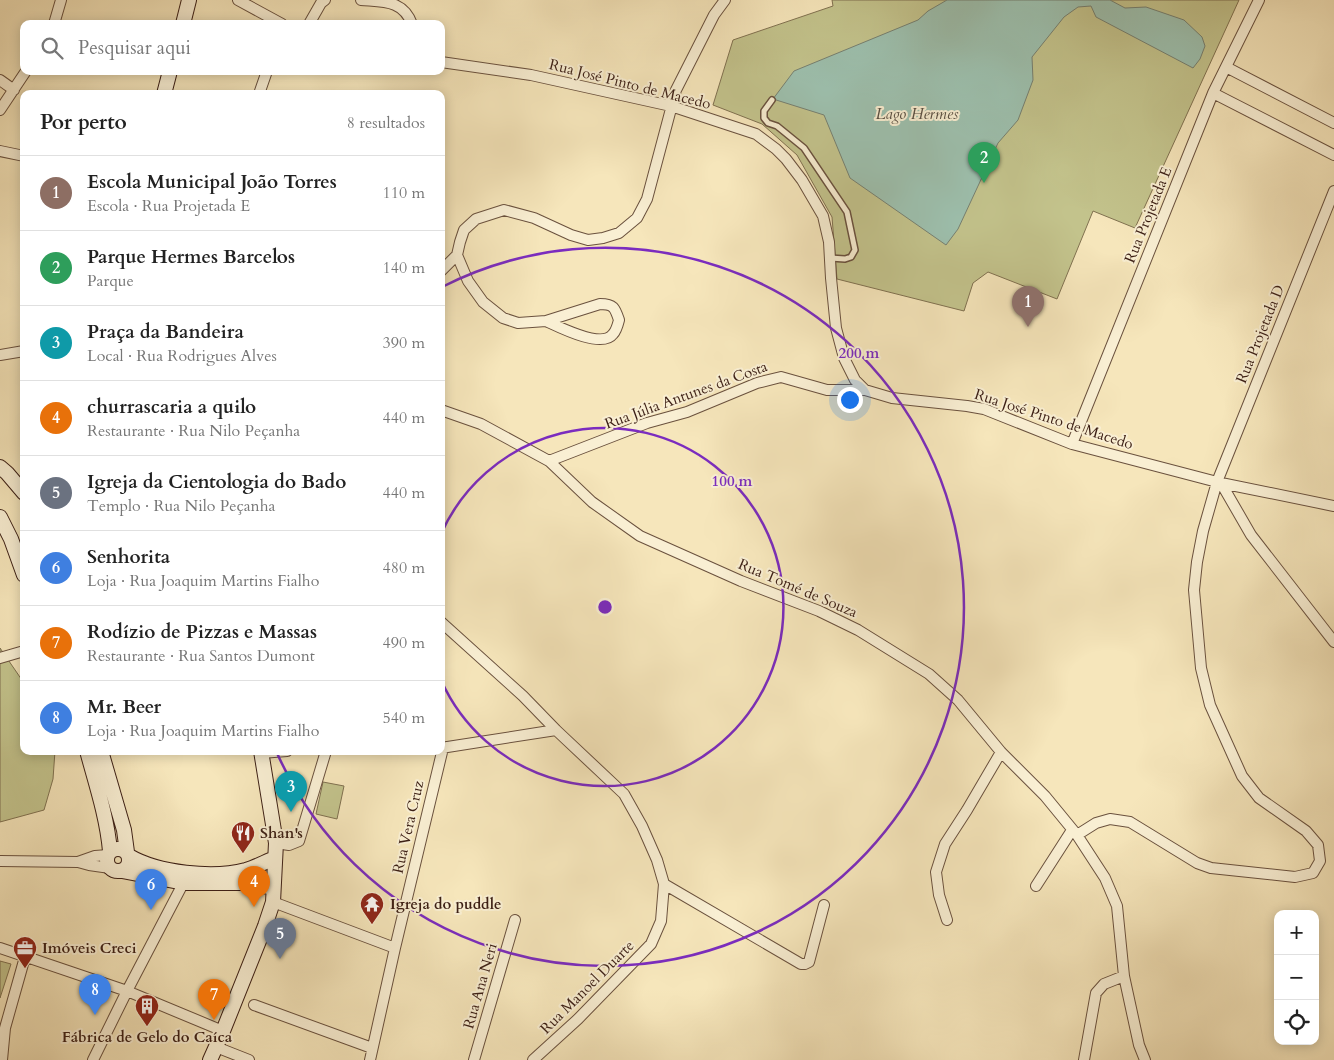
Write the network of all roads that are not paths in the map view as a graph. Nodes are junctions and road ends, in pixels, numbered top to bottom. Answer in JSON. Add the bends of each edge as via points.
{"nodes":[{"id":1,"x":61,"y":0,"type":"edge"},
{"id":2,"x":189,"y":0,"type":"edge"},
{"id":3,"x":238,"y":0,"type":"edge"},
{"id":4,"x":325,"y":0,"type":"edge"},
{"id":5,"x":361,"y":0,"type":"edge"},
{"id":6,"x":725,"y":0,"type":"edge"},
{"id":7,"x":1259,"y":0,"type":"edge"},
{"id":8,"x":398,"y":2,"type":"edge"},
{"id":9,"x":55,"y":20,"type":"edge"},
{"id":10,"x":184,"y":20,"type":"edge"},
{"id":11,"x":275,"y":20,"type":"edge"},
{"id":12,"x":311,"y":20,"type":"edge"},
{"id":13,"x":410,"y":20,"type":"edge"},
{"id":14,"x":445,"y":63,"type":"edge"},
{"id":15,"x":1226,"y":67,"type":"junction"},
{"id":16,"x":23,"y":75,"type":"edge"},
{"id":17,"x":169,"y":75,"type":"edge"},
{"id":18,"x":266,"y":75,"type":"edge"},
{"id":19,"x":0,"y":80,"type":"edge"},
{"id":20,"x":14,"y":90,"type":"junction"},
{"id":21,"x":165,"y":90,"type":"edge"},
{"id":22,"x":260,"y":90,"type":"edge"},
{"id":23,"x":1213,"y":93,"type":"junction"},
{"id":24,"x":772,"y":100,"type":"dead end"},
{"id":25,"x":671,"y":106,"type":"junction"},
{"id":26,"x":0,"y":110,"type":"edge"},
{"id":27,"x":1334,"y":123,"type":"edge"},
{"id":28,"x":0,"y":151,"type":"edge"},
{"id":29,"x":20,"y":155,"type":"edge"},
{"id":30,"x":1334,"y":155,"type":"edge"},
{"id":31,"x":1334,"y":191,"type":"edge"},
{"id":32,"x":458,"y":255,"type":"junction"},
{"id":33,"x":830,"y":258,"type":"junction"},
{"id":34,"x":445,"y":268,"type":"edge"},
{"id":35,"x":546,"y":321,"type":"junction"},
{"id":36,"x":20,"y":352,"type":"edge"},
{"id":37,"x":0,"y":355,"type":"edge"},
{"id":38,"x":865,"y":390,"type":"junction"},
{"id":39,"x":445,"y":411,"type":"edge"},
{"id":40,"x":1072,"y":444,"type":"junction"},
{"id":41,"x":549,"y":461,"type":"junction"},
{"id":42,"x":0,"y":467,"type":"edge"},
{"id":43,"x":1217,"y":485,"type":"junction"},
{"id":44,"x":20,"y":488,"type":"edge"},
{"id":45,"x":1334,"y":506,"type":"edge"},
{"id":46,"x":0,"y":517,"type":"edge"},
{"id":47,"x":20,"y":564,"type":"edge"},
{"id":48,"x":445,"y":626,"type":"edge"},
{"id":49,"x":1334,"y":642,"type":"edge"},
{"id":50,"x":20,"y":652,"type":"edge"},
{"id":51,"x":0,"y":658,"type":"edge"},
{"id":52,"x":556,"y":730,"type":"junction"},
{"id":53,"x":445,"y":748,"type":"edge"},
{"id":54,"x":1001,"y":752,"type":"junction"},
{"id":55,"x":88,"y":755,"type":"edge"},
{"id":56,"x":102,"y":755,"type":"edge"},
{"id":57,"x":261,"y":755,"type":"edge"},
{"id":58,"x":325,"y":755,"type":"edge"},
{"id":59,"x":440,"y":755,"type":"edge"},
{"id":60,"x":1075,"y":833,"type":"junction"},
{"id":61,"x":276,"y":843,"type":"junction"},
{"id":62,"x":128,"y":854,"type":"junction"},
{"id":63,"x":274,"y":858,"type":"junction"},
{"id":64,"x":112,"y":861,"type":"junction"},
{"id":65,"x":0,"y":862,"type":"edge"},
{"id":66,"x":247,"y":876,"type":"junction"},
{"id":67,"x":186,"y":878,"type":"junction"},
{"id":68,"x":664,"y":884,"type":"junction"},
{"id":69,"x":1036,"y":886,"type":"dead end"},
{"id":70,"x":273,"y":895,"type":"junction"},
{"id":71,"x":824,"y":904,"type":"dead end"},
{"id":72,"x":515,"y":920,"type":"dead end"},
{"id":73,"x":948,"y":920,"type":"dead end"},
{"id":74,"x":0,"y":948,"type":"edge"},
{"id":75,"x":395,"y":948,"type":"junction"},
{"id":76,"x":26,"y":958,"type":"junction"},
{"id":77,"x":1124,"y":976,"type":"junction"},
{"id":78,"x":127,"y":992,"type":"junction"},
{"id":79,"x":254,"y":1005,"type":"dead end"},
{"id":80,"x":3,"y":1027,"type":"edge"},
{"id":81,"x":224,"y":1030,"type":"junction"},
{"id":82,"x":216,"y":1047,"type":"junction"},
{"id":83,"x":372,"y":1048,"type":"junction"},
{"id":84,"x":2,"y":1060,"type":"edge"},
{"id":85,"x":93,"y":1060,"type":"edge"},
{"id":86,"x":210,"y":1060,"type":"edge"},
{"id":87,"x":249,"y":1060,"type":"edge"},
{"id":88,"x":370,"y":1060,"type":"edge"},
{"id":89,"x":474,"y":1060,"type":"edge"},
{"id":90,"x":532,"y":1060,"type":"edge"},
{"id":91,"x":1084,"y":1060,"type":"edge"},
{"id":92,"x":1146,"y":1060,"type":"edge"}],
"edges":[{"from":1,"to":9,"type":"street"},
{"from":2,"to":10,"type":"main road"},
{"from":3,"to":11,"type":"street"},
{"from":4,"to":12,"type":"street"},
{"from":5,"to":8,"type":"street"},
{"from":6,"to":25,"type":"street","via":[[714,14]]},
{"from":7,"to":15,"type":"street","name":"Rua Projetada E"},
{"from":8,"to":13,"type":"street"},
{"from":14,"to":25,"type":"street","name":"Rua José Pinto de Macedo","via":[[532,75]]},
{"from":15,"to":23,"type":"street","name":"Rua Projetada E"},
{"from":15,"to":27,"type":"street"},
{"from":16,"to":20,"type":"street"},
{"from":17,"to":21,"type":"main road"},
{"from":18,"to":22,"type":"street"},
{"from":19,"to":20,"type":"street"},
{"from":20,"to":26,"type":"street"},
{"from":23,"to":30,"type":"street"},
{"from":23,"to":40,"type":"street","name":"Rua Projetada E"},
{"from":24,"to":33,"type":"lane","via":[[764,111],[764,118],[804,148],[847,212],[855,250],[851,257],[845,259]]},
{"from":25,"to":32,"type":"street","via":[[647,200],[637,218],[619,233],[588,240],[534,218],[504,210],[470,224],[464,230]]},
{"from":25,"to":33,"type":"street","name":"Rua José Pinto de Macedo","via":[[756,134],[786,159],[823,216]]},
{"from":28,"to":29,"type":"street"},
{"from":31,"to":43,"type":"street","name":"Rua Projetada D"},
{"from":32,"to":34,"type":"street"},
{"from":32,"to":35,"type":"street","via":[[468,280],[483,302],[503,318],[518,323]]},
{"from":33,"to":38,"type":"street","name":"Rua José Pinto de Macedo","via":[[838,336],[844,358],[855,380]]},
{"from":35,"to":35,"type":"street","via":[[594,339],[613,335],[619,320],[615,309],[608,304],[600,304]]},
{"from":36,"to":37,"type":"street"},
{"from":38,"to":40,"type":"street","name":"Rua José Pinto de Macedo","via":[[892,398],[984,410]]},
{"from":38,"to":41,"type":"street","name":"Rua Júlia Antunes da Costa","via":[[827,390],[781,377],[757,383]]},
{"from":39,"to":41,"type":"street","name":"Rua Tomé de Souza","via":[[481,424]]},
{"from":40,"to":43,"type":"street","name":"Rua José Pinto de Macedo"},
{"from":41,"to":54,"type":"street","name":"Rua Tomé de Souza","via":[[592,502],[640,536],[819,611],[858,630],[930,674],[958,700]]},
{"from":42,"to":44,"type":"main road"},
{"from":43,"to":45,"type":"street","name":"Rua José Pinto de Macedo"},
{"from":43,"to":49,"type":"street"},
{"from":43,"to":60,"type":"street","name":"Rua Projetada D","via":[[1203,531],[1194,590],[1201,668],[1210,705],[1242,776],[1259,798],[1306,831],[1318,845],[1320,861],[1313,873],[1295,877],[1211,868],[1196,863],[1130,822],[1110,819]]},
{"from":46,"to":47,"type":"main road"},
{"from":48,"to":52,"type":"street","name":"Rua Manoel Duarte"},
{"from":50,"to":51,"type":"street"},
{"from":52,"to":53,"type":"street"},
{"from":52,"to":68,"type":"street","name":"Rua Manoel Duarte","via":[[624,794],[642,826]]},
{"from":54,"to":60,"type":"street","name":"Rua Tomé de Souza","via":[[1045,796]]},
{"from":54,"to":73,"type":"street","via":[[945,844],[936,872],[938,895]]},
{"from":55,"to":64,"type":"main road","via":[[102,804]]},
{"from":56,"to":62,"type":"main road"},
{"from":57,"to":61,"type":"main road"},
{"from":58,"to":61,"type":"street","via":[[299,841],[289,846]]},
{"from":59,"to":75,"type":"street","name":"Rua Vera Cruz"},
{"from":60,"to":69,"type":"street"},
{"from":60,"to":77,"type":"street","name":"Rua Tomé de Souza","via":[[1105,878],[1117,906]]},
{"from":61,"to":63,"type":"main road"},
{"from":62,"to":64,"type":"main road","via":[[118,848]]},
{"from":62,"to":64,"type":"main road","via":[[128,865]]},
{"from":62,"to":67,"type":"main road","via":[[144,864]]},
{"from":63,"to":66,"type":"main road"},
{"from":63,"to":70,"type":"main road"},
{"from":64,"to":65,"type":"street","via":[[95,856],[78,862]]},
{"from":64,"to":67,"type":"main road"},
{"from":66,"to":67,"type":"main road","via":[[229,873]]},
{"from":66,"to":70,"type":"main road"},
{"from":67,"to":78,"type":"street"},
{"from":68,"to":71,"type":"street","via":[[801,964],[810,962]]},
{"from":68,"to":90,"type":"street","name":"Rua Manoel Duarte","via":[[660,921],[651,944],[578,1019]]},
{"from":70,"to":75,"type":"street"},
{"from":70,"to":81,"type":"main road"},
{"from":72,"to":89,"type":"street","name":"Rua Ana Neri"},
{"from":74,"to":76,"type":"street"},
{"from":75,"to":83,"type":"street","name":"Rua Vera Cruz"},
{"from":76,"to":78,"type":"street"},
{"from":76,"to":80,"type":"street"},
{"from":77,"to":91,"type":"street","via":[[1104,984],[1096,993]]},
{"from":77,"to":92,"type":"street","name":"Rua Tomé de Souza","via":[[1139,1045]]},
{"from":78,"to":81,"type":"street"},
{"from":78,"to":85,"type":"street"},
{"from":79,"to":83,"type":"street"},
{"from":80,"to":84,"type":"street"},
{"from":81,"to":82,"type":"main road"},
{"from":82,"to":86,"type":"main road"},
{"from":82,"to":87,"type":"street"},
{"from":83,"to":88,"type":"street","name":"Rua Vera Cruz"}]}
